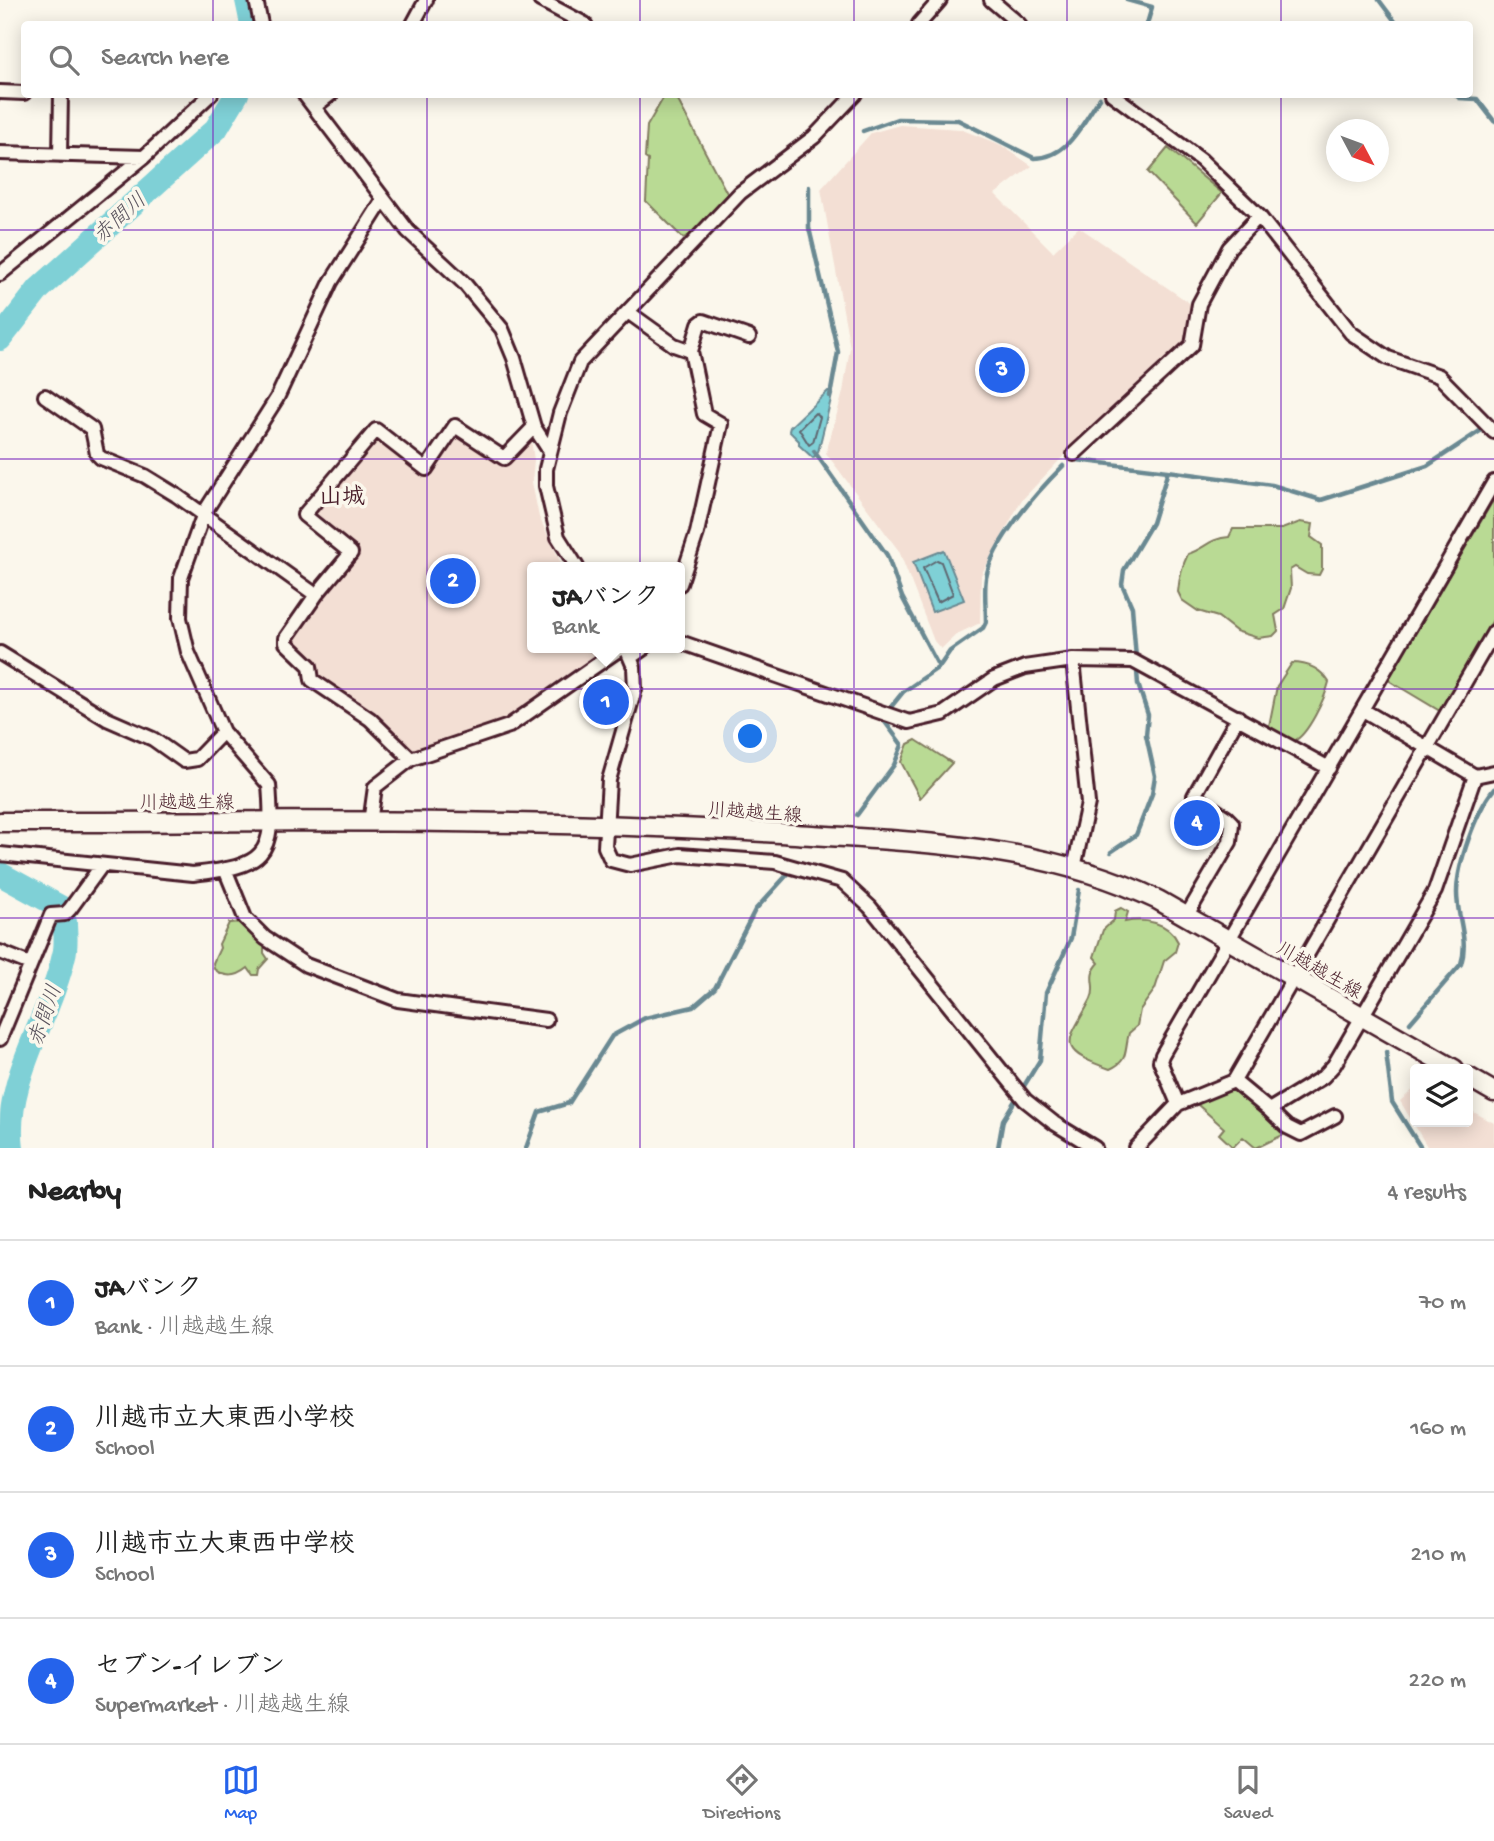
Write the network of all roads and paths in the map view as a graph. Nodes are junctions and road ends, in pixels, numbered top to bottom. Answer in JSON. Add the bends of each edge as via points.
{"nodes":[{"id":1,"x":256,"y":0,"type":"edge"},
{"id":2,"x":426,"y":0,"type":"edge"},
{"id":3,"x":540,"y":0,"type":"edge"},
{"id":4,"x":940,"y":0,"type":"edge"},
{"id":5,"x":990,"y":0,"type":"edge"},
{"id":6,"x":260,"y":21,"type":"edge"},
{"id":7,"x":415,"y":21,"type":"edge"},
{"id":8,"x":579,"y":21,"type":"edge"},
{"id":9,"x":922,"y":21,"type":"edge"},
{"id":10,"x":1012,"y":21,"type":"edge"},
{"id":11,"x":0,"y":92,"type":"edge"},
{"id":12,"x":21,"y":93,"type":"edge"},
{"id":13,"x":61,"y":98,"type":"edge"},
{"id":14,"x":207,"y":98,"type":"edge"},
{"id":15,"x":307,"y":98,"type":"edge"},
{"id":16,"x":326,"y":98,"type":"edge"},
{"id":17,"x":851,"y":98,"type":"edge"},
{"id":18,"x":1117,"y":98,"type":"edge"},
{"id":19,"x":314,"y":107,"type":"junction"},
{"id":20,"x":0,"y":153,"type":"edge"},
{"id":21,"x":60,"y":155,"type":"junction"},
{"id":22,"x":144,"y":157,"type":"junction"},
{"id":23,"x":383,"y":200,"type":"junction"},
{"id":24,"x":1259,"y":216,"type":"junction"},
{"id":25,"x":0,"y":274,"type":"edge"},
{"id":26,"x":628,"y":312,"type":"junction"},
{"id":27,"x":749,"y":337,"type":"dead end"},
{"id":28,"x":691,"y":351,"type":"junction"},
{"id":29,"x":46,"y":396,"type":"dead end"},
{"id":30,"x":534,"y":427,"type":"junction"},
{"id":31,"x":1494,"y":432,"type":"edge"},
{"id":32,"x":549,"y":450,"type":"junction"},
{"id":33,"x":1074,"y":454,"type":"dead end"},
{"id":34,"x":1494,"y":482,"type":"edge"},
{"id":35,"x":204,"y":513,"type":"junction"},
{"id":36,"x":574,"y":562,"type":"edge"},
{"id":37,"x":685,"y":569,"type":"edge"},
{"id":38,"x":316,"y":595,"type":"junction"},
{"id":39,"x":1494,"y":632,"type":"edge"},
{"id":40,"x":685,"y":644,"type":"edge"},
{"id":41,"x":0,"y":653,"type":"edge"},
{"id":42,"x":623,"y":653,"type":"edge"},
{"id":43,"x":626,"y":653,"type":"edge"},
{"id":44,"x":1073,"y":660,"type":"junction"},
{"id":45,"x":1363,"y":710,"type":"junction"},
{"id":46,"x":1238,"y":717,"type":"junction"},
{"id":47,"x":223,"y":732,"type":"junction"},
{"id":48,"x":1426,"y":748,"type":"junction"},
{"id":49,"x":411,"y":759,"type":"junction"},
{"id":50,"x":1329,"y":768,"type":"junction"},
{"id":51,"x":1494,"y":772,"type":"edge"},
{"id":52,"x":1475,"y":776,"type":"junction"},
{"id":53,"x":0,"y":822,"type":"edge"},
{"id":54,"x":269,"y":822,"type":"junction"},
{"id":55,"x":370,"y":822,"type":"junction"},
{"id":56,"x":605,"y":824,"type":"junction"},
{"id":57,"x":0,"y":854,"type":"edge"},
{"id":58,"x":102,"y":866,"type":"junction"},
{"id":59,"x":1074,"y":868,"type":"junction"},
{"id":60,"x":225,"y":869,"type":"junction"},
{"id":61,"x":1186,"y":915,"type":"junction"},
{"id":62,"x":1228,"y":941,"type":"junction"},
{"id":63,"x":0,"y":952,"type":"edge"},
{"id":64,"x":30,"y":964,"type":"junction"},
{"id":65,"x":1293,"y":977,"type":"junction"},
{"id":66,"x":1363,"y":1017,"type":"junction"},
{"id":67,"x":547,"y":1020,"type":"dead end"},
{"id":68,"x":0,"y":1040,"type":"edge"},
{"id":69,"x":1445,"y":1064,"type":"edge"},
{"id":70,"x":1473,"y":1080,"type":"edge"},
{"id":71,"x":1234,"y":1081,"type":"junction"},
{"id":72,"x":1494,"y":1091,"type":"edge"},
{"id":73,"x":1178,"y":1104,"type":"junction"},
{"id":74,"x":1269,"y":1110,"type":"junction"},
{"id":75,"x":1335,"y":1116,"type":"dead end"},
{"id":76,"x":1095,"y":1148,"type":"edge"},
{"id":77,"x":1136,"y":1148,"type":"edge"}],
"edges":[{"from":1,"to":6,"type":"street"},
{"from":2,"to":7,"type":"street"},
{"from":3,"to":8,"type":"street"},
{"from":4,"to":9,"type":"street"},
{"from":5,"to":10,"type":"street"},
{"from":11,"to":12,"type":"street"},
{"from":13,"to":21,"type":"street"},
{"from":14,"to":22,"type":"street"},
{"from":15,"to":19,"type":"street"},
{"from":16,"to":19,"type":"street"},
{"from":17,"to":26,"type":"street","via":[[814,136],[748,186]]},
{"from":18,"to":24,"type":"street","via":[[1194,154]]},
{"from":19,"to":23,"type":"street"},
{"from":20,"to":21,"type":"street"},
{"from":21,"to":22,"type":"street"},
{"from":22,"to":25,"type":"street"},
{"from":23,"to":30,"type":"street","via":[[408,231],[464,283],[502,330]]},
{"from":23,"to":35,"type":"street","via":[[331,282],[277,398]]},
{"from":24,"to":31,"type":"street","via":[[1351,333],[1388,358],[1438,376]]},
{"from":24,"to":33,"type":"street","via":[[1229,248],[1199,304],[1192,345]]},
{"from":26,"to":28,"type":"street","via":[[663,338]]},
{"from":26,"to":32,"type":"street","via":[[580,362]]},
{"from":27,"to":28,"type":"street","via":[[703,321]]},
{"from":28,"to":37,"type":"street","via":[[704,414],[720,424]]},
{"from":29,"to":35,"type":"street","via":[[92,429],[101,458],[145,476]]},
{"from":30,"to":32,"type":"street"},
{"from":30,"to":38,"type":"street","via":[[504,458],[455,426],[426,469],[376,430],[304,515],[351,553]]},
{"from":32,"to":36,"type":"street","via":[[546,486],[551,511],[558,537]]},
{"from":34,"to":45,"type":"street"},
{"from":35,"to":38,"type":"street"},
{"from":35,"to":47,"type":"street","via":[[181,578],[180,618],[188,652]]},
{"from":38,"to":49,"type":"street","via":[[286,643],[310,666],[312,680],[370,719]]},
{"from":39,"to":48,"type":"street"},
{"from":40,"to":44,"type":"street","via":[[908,722],[931,719],[956,707],[1008,671]]},
{"from":41,"to":47,"type":"street","via":[[184,761],[197,759]]},
{"from":42,"to":49,"type":"street","via":[[509,726]]},
{"from":43,"to":56,"type":"street","via":[[635,689],[614,760]]},
{"from":44,"to":46,"type":"street","via":[[1137,662]]},
{"from":44,"to":59,"type":"street","via":[[1088,803]]},
{"from":45,"to":48,"type":"street"},
{"from":45,"to":50,"type":"street"},
{"from":46,"to":50,"type":"street"},
{"from":46,"to":61,"type":"street","via":[[1194,796],[1231,823],[1230,842]]},
{"from":47,"to":54,"type":"street","via":[[266,779]]},
{"from":48,"to":52,"type":"street"},
{"from":48,"to":65,"type":"street"},
{"from":49,"to":55,"type":"street","via":[[375,788]]},
{"from":50,"to":62,"type":"street"},
{"from":51,"to":52,"type":"street"},
{"from":52,"to":66,"type":"street","via":[[1435,891]]},
{"from":53,"to":54,"type":"main road","name":"川越越生線"},
{"from":54,"to":55,"type":"main road","name":"川越越生線"},
{"from":54,"to":60,"type":"street","via":[[270,842],[261,856]]},
{"from":55,"to":56,"type":"main road","name":"川越越生線"},
{"from":56,"to":59,"type":"main road","name":"川越越生線","via":[[970,846]]},
{"from":56,"to":76,"type":"street","via":[[606,855],[622,865],[680,855],[727,857],[775,862],[842,881],[870,907],[1025,1100]]},
{"from":57,"to":58,"type":"street"},
{"from":58,"to":60,"type":"street","via":[[193,874]]},
{"from":58,"to":64,"type":"street","via":[[71,909],[51,915]]},
{"from":59,"to":61,"type":"main road","name":"川越越生線","via":[[1136,889]]},
{"from":60,"to":67,"type":"street","via":[[244,918],[306,965],[398,1000]]},
{"from":61,"to":62,"type":"main road","name":"川越越生線"},
{"from":62,"to":65,"type":"main road","name":"川越越生線"},
{"from":62,"to":73,"type":"street","via":[[1160,1061]]},
{"from":63,"to":64,"type":"street"},
{"from":64,"to":68,"type":"street"},
{"from":65,"to":66,"type":"main road","name":"川越越生線"},
{"from":65,"to":71,"type":"street"},
{"from":66,"to":69,"type":"main road","name":"川越越生線"},
{"from":66,"to":74,"type":"street","via":[[1329,1072]]},
{"from":70,"to":72,"type":"main road"},
{"from":71,"to":73,"type":"street"},
{"from":71,"to":74,"type":"street"},
{"from":73,"to":77,"type":"street"},
{"from":74,"to":75,"type":"street","via":[[1301,1134]]}]}
